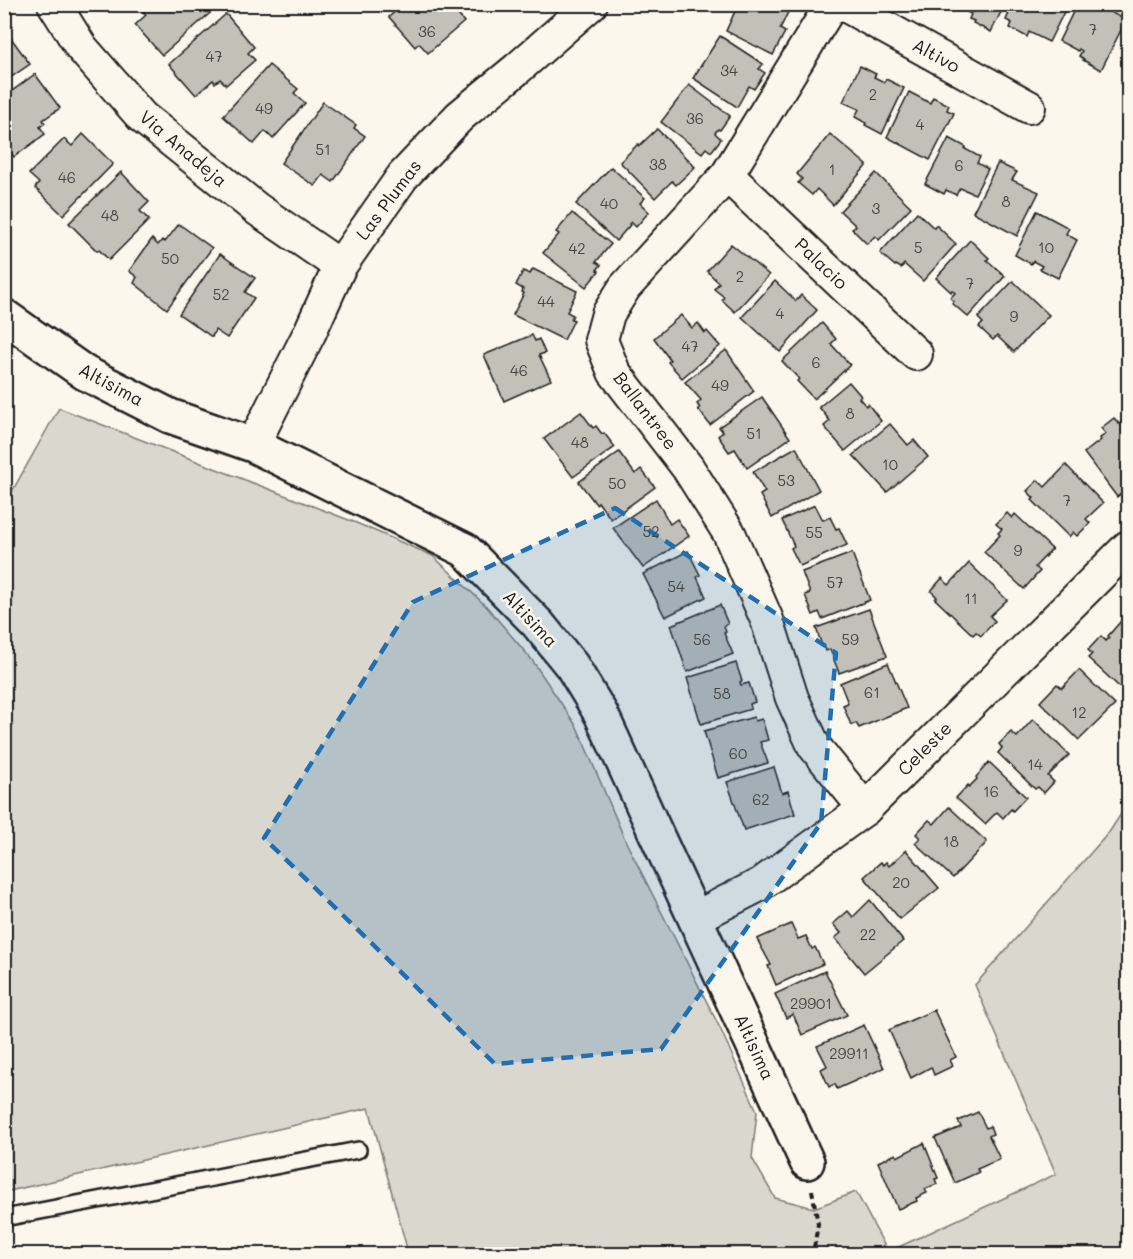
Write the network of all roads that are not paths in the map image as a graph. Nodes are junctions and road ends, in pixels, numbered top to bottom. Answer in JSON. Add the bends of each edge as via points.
{"nodes":[{"id":1,"x":54,"y":4,"type":"edge"},
{"id":2,"x":832,"y":4,"type":"edge"},
{"id":3,"x":843,"y":4,"type":"edge"},
{"id":4,"x":570,"y":11,"type":"edge"},
{"id":5,"x":1029,"y":107,"type":"dead end"},
{"id":6,"x":727,"y":175,"type":"junction"},
{"id":7,"x":340,"y":266,"type":"junction"},
{"id":8,"x":4,"y":316,"type":"edge"},
{"id":9,"x":916,"y":354,"type":"dead end"},
{"id":10,"x":253,"y":445,"type":"junction"},
{"id":11,"x":1128,"y":547,"type":"edge"},
{"id":12,"x":865,"y":810,"type":"junction"},
{"id":13,"x":695,"y":918,"type":"junction"},
{"id":14,"x":358,"y":1150,"type":"dead end"},
{"id":15,"x":807,"y":1162,"type":"road end"},
{"id":16,"x":4,"y":1218,"type":"edge"}],
"edges":[{"from":1,"to":7,"type":"street","name":"Via Anadeja","via":[[81,47],[142,117],[257,209]]},
{"from":2,"to":6,"type":"street","name":"Ballantree"},
{"from":3,"to":5,"type":"street","name":"Altivo"},
{"from":4,"to":7,"type":"street","name":"Las Plumas","via":[[517,69],[459,116],[403,176]]},
{"from":6,"to":9,"type":"street","name":"Palacio"},
{"from":6,"to":12,"type":"street","name":"Ballantree","via":[[626,287],[608,314],[601,340],[614,372],[688,468],[729,533],[767,620],[792,698],[814,746]]},
{"from":7,"to":10,"type":"street","name":"Las Plumas"},
{"from":8,"to":10,"type":"street","name":"Altisima","via":[[84,373],[170,416]]},
{"from":10,"to":13,"type":"street","name":"Altisima","via":[[465,550],[538,624],[572,666],[601,714]]},
{"from":11,"to":12,"type":"street","name":"Celeste"},
{"from":12,"to":13,"type":"street","name":"Celeste","via":[[761,884]]},
{"from":13,"to":15,"type":"street","name":"Altisima"},
{"from":14,"to":16,"type":"lane"}]}
